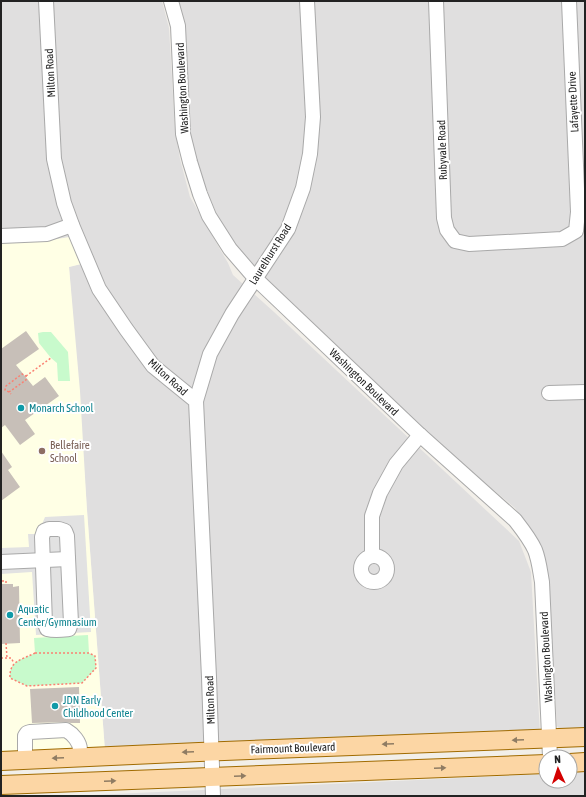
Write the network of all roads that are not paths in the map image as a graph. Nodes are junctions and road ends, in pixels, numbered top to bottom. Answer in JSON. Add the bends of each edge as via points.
{"nodes":[{"id":1,"x":46,"y":1,"type":"edge"},
{"id":2,"x":171,"y":1,"type":"edge"},
{"id":3,"x":307,"y":1,"type":"edge"},
{"id":4,"x":436,"y":1,"type":"edge"},
{"id":5,"x":569,"y":1,"type":"edge"},
{"id":6,"x":72,"y":226,"type":"junction"},
{"id":7,"x":1,"y":236,"type":"edge"},
{"id":8,"x":510,"y":242,"type":"joint"},
{"id":9,"x":255,"y":278,"type":"junction"},
{"id":10,"x":585,"y":392,"type":"edge"},
{"id":11,"x":549,"y":393,"type":"dead end"},
{"id":12,"x":196,"y":401,"type":"junction"},
{"id":13,"x":420,"y":435,"type":"junction"},
{"id":14,"x":372,"y":556,"type":"dead end"},
{"id":15,"x":68,"y":559,"type":"junction"},
{"id":16,"x":42,"y":560,"type":"junction"},
{"id":17,"x":1,"y":562,"type":"edge"},
{"id":18,"x":585,"y":737,"type":"edge"},
{"id":19,"x":550,"y":738,"type":"junction"},
{"id":20,"x":550,"y":749,"type":"edge"},
{"id":21,"x":211,"y":751,"type":"junction"},
{"id":22,"x":79,"y":757,"type":"junction"},
{"id":23,"x":25,"y":760,"type":"junction"},
{"id":24,"x":1,"y":761,"type":"edge"},
{"id":25,"x":538,"y":764,"type":"edge"},
{"id":26,"x":213,"y":777,"type":"junction"},
{"id":27,"x":1,"y":785,"type":"edge"},
{"id":28,"x":214,"y":796,"type":"edge"}],
"edges":[{"from":1,"to":6,"type":"street","name":"Milton Road","via":[[54,159]]},
{"from":2,"to":9,"type":"street","name":"Washington Boulevard","via":[[178,26],[183,134],[190,162],[209,216],[230,249]]},
{"from":3,"to":9,"type":"street","name":"Laurelhurst Road","via":[[313,117],[310,154],[303,188],[288,229]]},
{"from":4,"to":8,"type":"street","name":"Rubyvale Road","via":[[444,218],[447,230],[455,241],[469,244]]},
{"from":5,"to":8,"type":"street","name":"Lafayette Drive","via":[[578,212],[576,231],[562,239]]},
{"from":6,"to":7,"type":"street","via":[[47,234]]},
{"from":6,"to":12,"type":"street","name":"Milton Road","via":[[99,289],[126,329],[153,366]]},
{"from":9,"to":12,"type":"street","name":"Laurelhurst Road","via":[[210,354]]},
{"from":9,"to":13,"type":"street","name":"Washington Boulevard"},
{"from":10,"to":11,"type":"street"},
{"from":12,"to":21,"type":"street","name":"Milton Road"},
{"from":13,"to":14,"type":"street","via":[[396,464],[380,493],[372,516]]},
{"from":13,"to":19,"type":"street","name":"Washington Boulevard","via":[[515,520],[535,551],[542,582]]},
{"from":15,"to":16,"type":"street"},
{"from":15,"to":16,"type":"street","via":[[65,531],[49,529],[44,531],[42,537]]},
{"from":15,"to":16,"type":"street","via":[[71,623],[69,629],[53,631],[47,629],[46,624]]},
{"from":16,"to":17,"type":"street"},
{"from":18,"to":19,"type":"main road","name":"Fairmount Boulevard"},
{"from":19,"to":20,"type":"street","name":"Washington Boulevard"},
{"from":19,"to":21,"type":"main road","name":"Fairmount Boulevard","one_way":true},
{"from":21,"to":22,"type":"main road","name":"Fairmount Boulevard","one_way":true},
{"from":21,"to":26,"type":"street","name":"Milton Road"},
{"from":22,"to":23,"type":"main road","name":"Fairmount Boulevard","one_way":true},
{"from":22,"to":23,"type":"street","via":[[78,742],[70,732],[30,732],[25,736]]},
{"from":23,"to":24,"type":"main road","name":"Fairmount Boulevard"},
{"from":26,"to":25,"type":"main road","one_way":true},
{"from":27,"to":26,"type":"main road","one_way":true},
{"from":26,"to":28,"type":"street","name":"Milton Road"}]}
